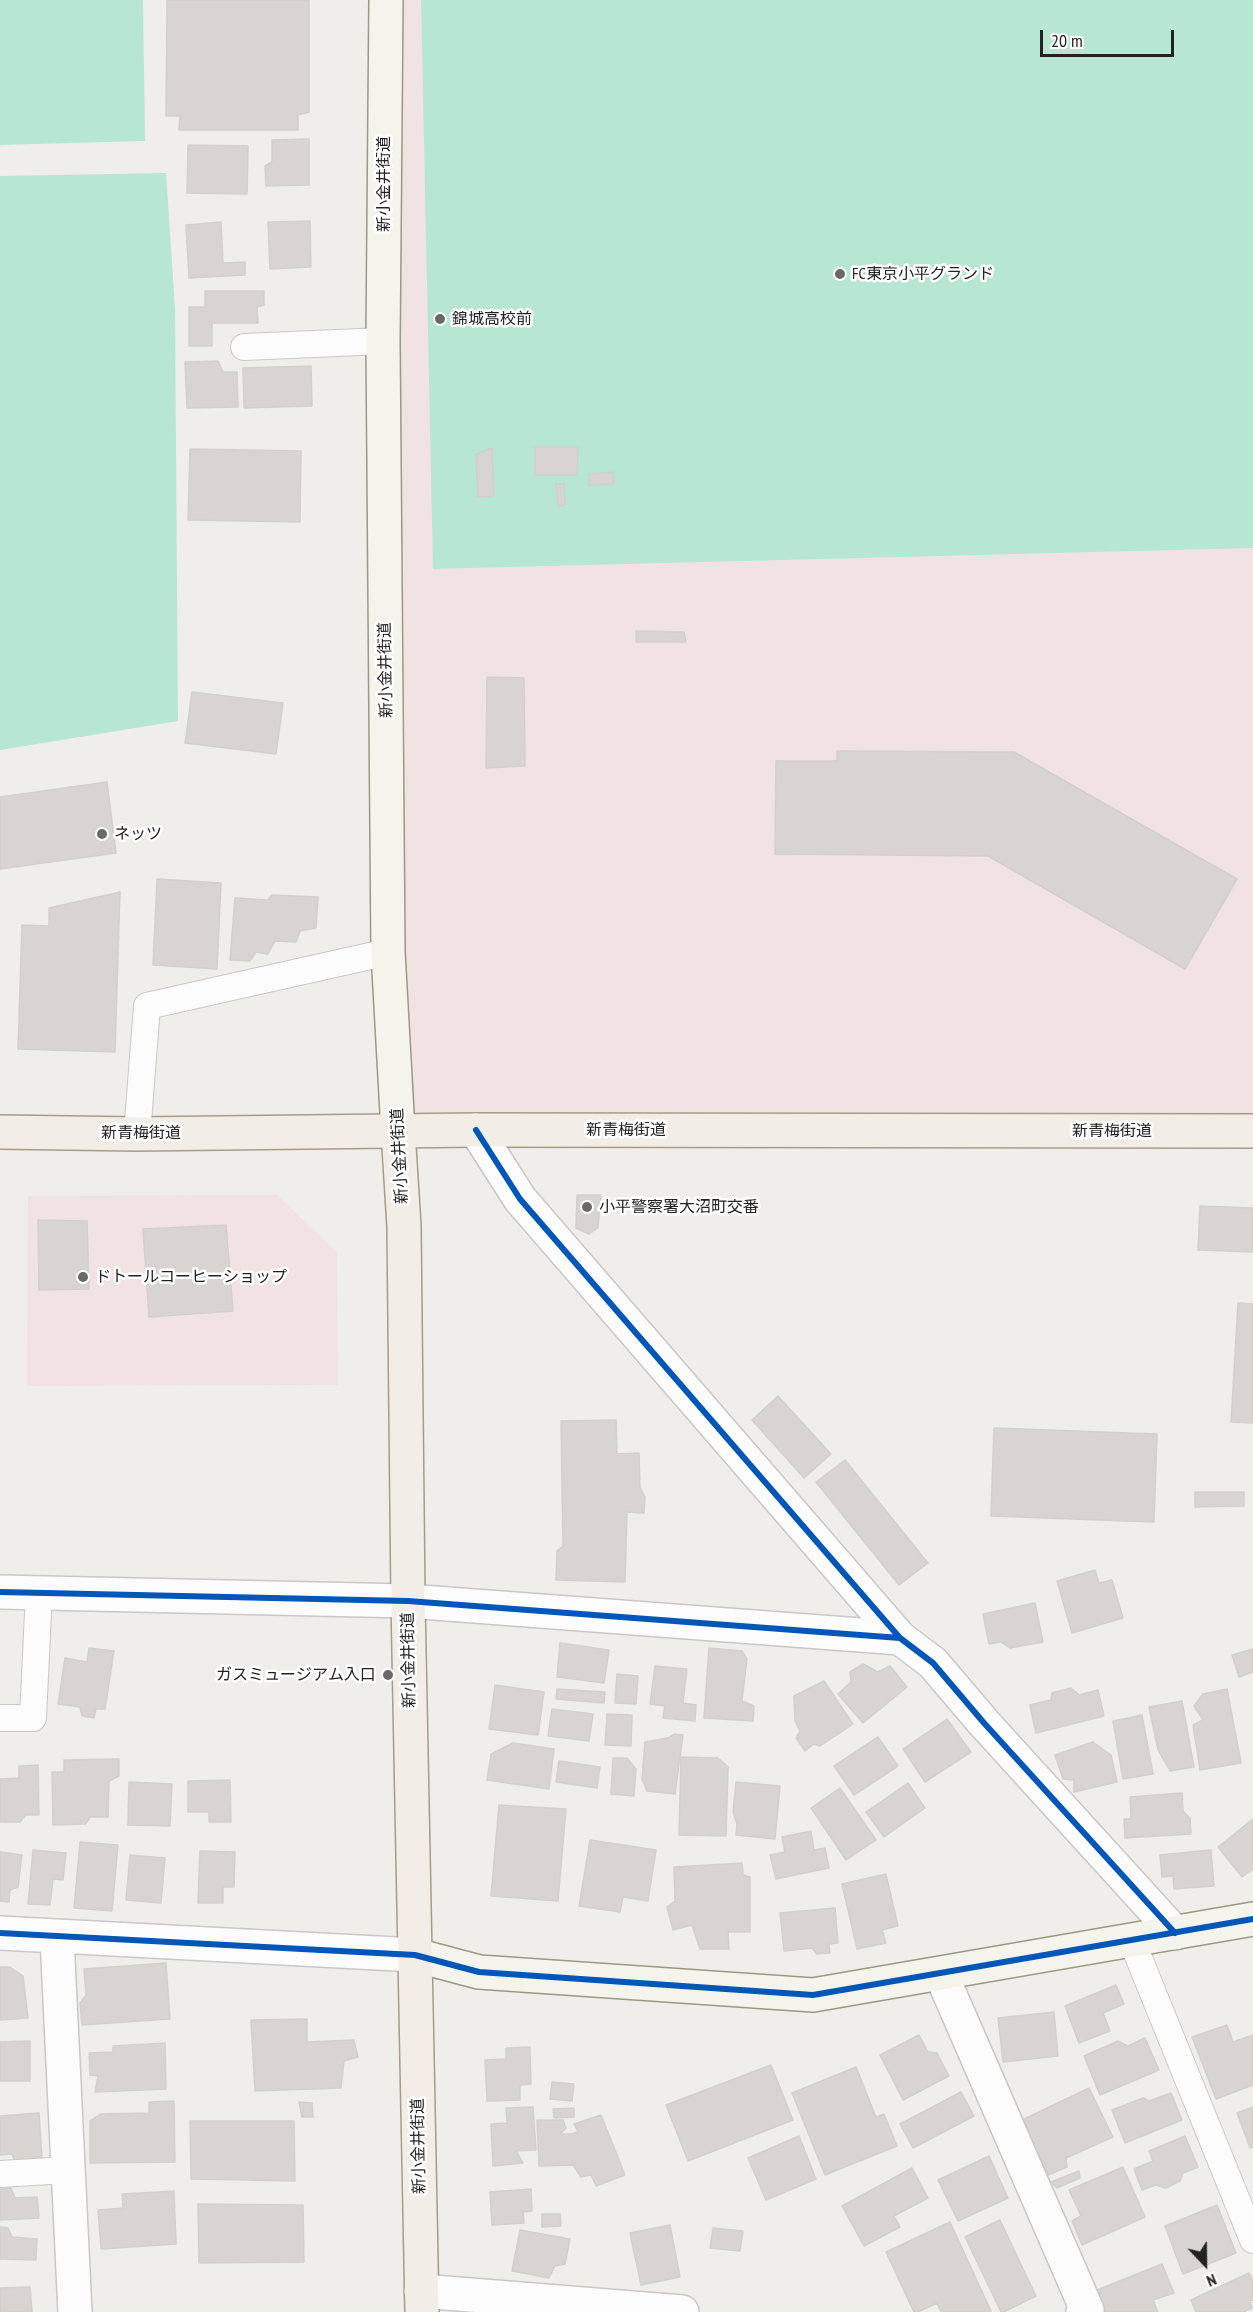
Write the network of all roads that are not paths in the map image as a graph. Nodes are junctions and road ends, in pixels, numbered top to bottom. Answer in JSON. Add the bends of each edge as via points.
{"nodes":[{"id":1,"x":386,"y":0,"type":"edge"},
{"id":2,"x":383,"y":341,"type":"junction"},
{"id":3,"x":244,"y":347,"type":"dead end"},
{"id":4,"x":388,"y":952,"type":"junction"},
{"id":5,"x":476,"y":1130,"type":"junction"},
{"id":6,"x":398,"y":1131,"type":"junction"},
{"id":7,"x":1253,"y":1131,"type":"edge"},
{"id":8,"x":0,"y":1132,"type":"edge"},
{"id":9,"x":137,"y":1134,"type":"junction"},
{"id":10,"x":0,"y":1592,"type":"edge"},
{"id":11,"x":39,"y":1592,"type":"junction"},
{"id":12,"x":408,"y":1601,"type":"junction"},
{"id":13,"x":900,"y":1638,"type":"junction"},
{"id":14,"x":0,"y":1718,"type":"edge"},
{"id":15,"x":1253,"y":1919,"type":"edge"},
{"id":16,"x":0,"y":1933,"type":"edge"},
{"id":17,"x":1175,"y":1933,"type":"junction"},
{"id":18,"x":57,"y":1938,"type":"junction"},
{"id":19,"x":1132,"y":1941,"type":"junction"},
{"id":20,"x":414,"y":1955,"type":"junction"},
{"id":21,"x":941,"y":1974,"type":"junction"},
{"id":22,"x":68,"y":2170,"type":"junction"},
{"id":23,"x":0,"y":2174,"type":"edge"},
{"id":24,"x":1253,"y":2240,"type":"edge"},
{"id":25,"x":422,"y":2301,"type":"edge"},
{"id":26,"x":1086,"y":2311,"type":"edge"},
{"id":27,"x":75,"y":2312,"type":"edge"},
{"id":28,"x":682,"y":2312,"type":"edge"}],
"edges":[{"from":1,"to":2,"type":"main road","name":"新小金井街道"},
{"from":2,"to":3,"type":"lane"},
{"from":2,"to":4,"type":"main road","name":"新小金井街道"},
{"from":4,"to":6,"type":"main road","name":"新小金井街道"},
{"from":4,"to":9,"type":"lane","via":[[147,1006]]},
{"from":5,"to":6,"type":"main road","name":"新青梅街道"},
{"from":5,"to":7,"type":"main road","name":"新青梅街道"},
{"from":5,"to":13,"type":"street","via":[[520,1199]]},
{"from":6,"to":9,"type":"main road","name":"新青梅街道"},
{"from":6,"to":12,"type":"main road","name":"新小金井街道","via":[[404,1226]]},
{"from":8,"to":9,"type":"main road","name":"新青梅街道"},
{"from":10,"to":11,"type":"street"},
{"from":11,"to":12,"type":"street"},
{"from":11,"to":14,"type":"lane","via":[[33,1718]]},
{"from":12,"to":13,"type":"street"},
{"from":12,"to":20,"type":"main road","name":"新小金井街道"},
{"from":13,"to":17,"type":"street","via":[[933,1664]]},
{"from":15,"to":17,"type":"main road"},
{"from":16,"to":18,"type":"street"},
{"from":17,"to":19,"type":"main road"},
{"from":18,"to":20,"type":"street"},
{"from":18,"to":22,"type":"street"},
{"from":19,"to":21,"type":"main road"},
{"from":19,"to":24,"type":"lane"},
{"from":20,"to":21,"type":"main road","via":[[479,1972],[813,1995]]},
{"from":20,"to":25,"type":"main road","name":"新小金井街道"},
{"from":21,"to":26,"type":"street"},
{"from":22,"to":23,"type":"lane"},
{"from":22,"to":27,"type":"street"},
{"from":25,"to":28,"type":"street"}]}
